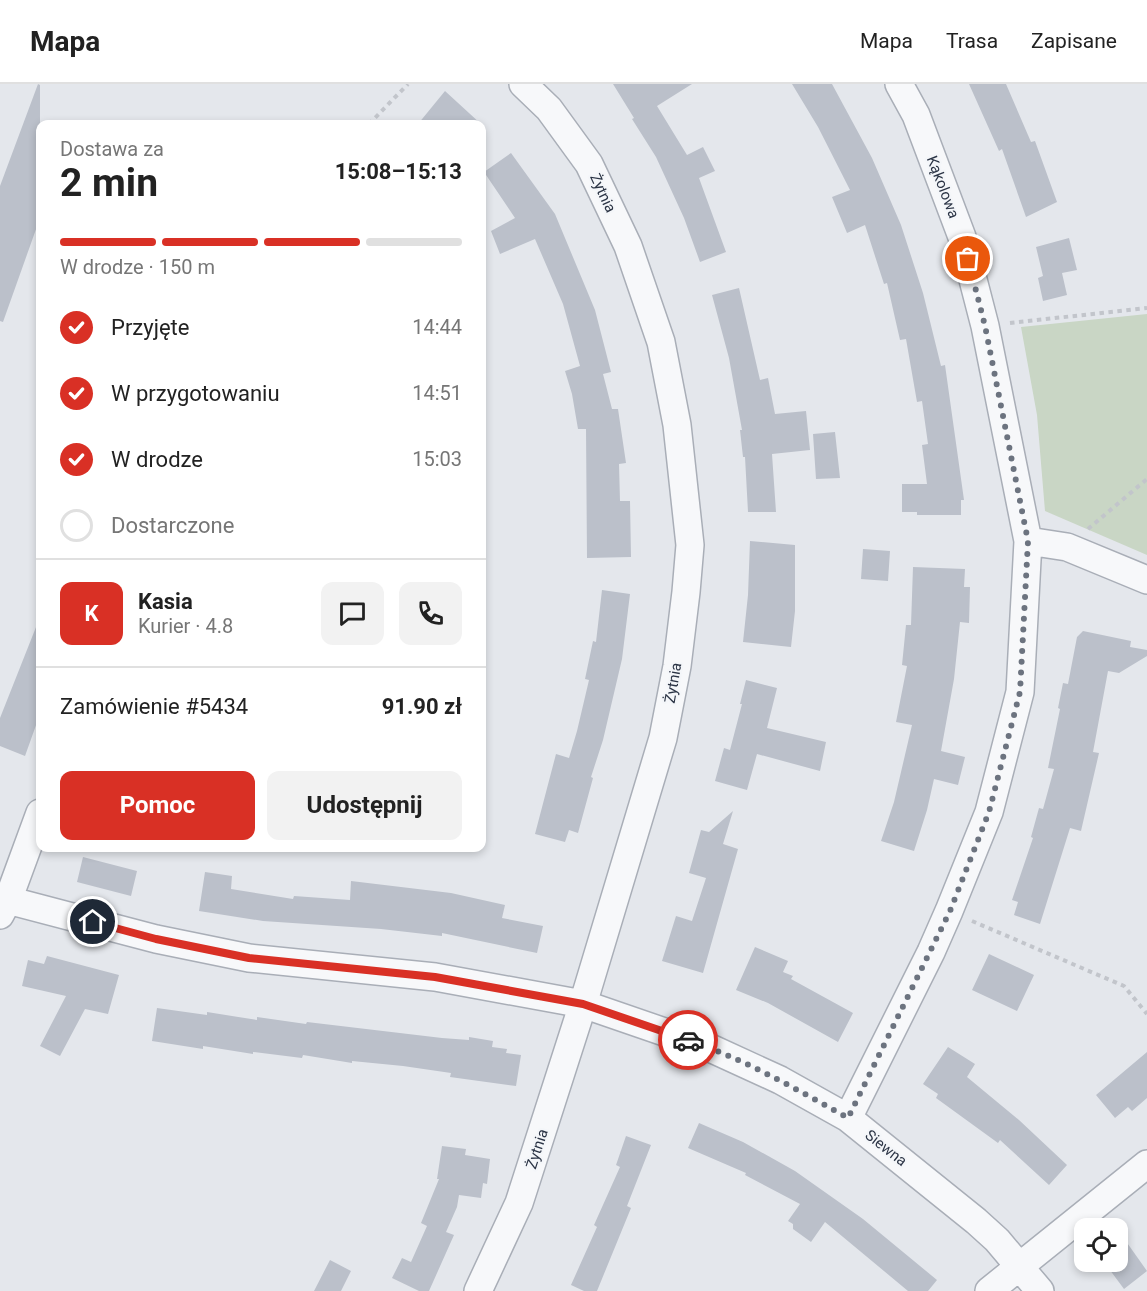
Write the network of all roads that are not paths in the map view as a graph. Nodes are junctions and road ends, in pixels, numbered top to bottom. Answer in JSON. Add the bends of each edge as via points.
{"nodes":[{"id":1,"x":523,"y":84,"type":"edge"},
{"id":2,"x":899,"y":84,"type":"edge"},
{"id":3,"x":1028,"y":541,"type":"junction"},
{"id":4,"x":1147,"y":580,"type":"edge"},
{"id":5,"x":36,"y":823,"type":"edge"},
{"id":6,"x":3,"y":904,"type":"edge"},
{"id":7,"x":583,"y":1004,"type":"junction"},
{"id":8,"x":848,"y":1118,"type":"junction"},
{"id":9,"x":1147,"y":1164,"type":"edge"},
{"id":10,"x":1019,"y":1267,"type":"junction"},
{"id":11,"x":478,"y":1291,"type":"edge"},
{"id":12,"x":989,"y":1291,"type":"edge"},
{"id":13,"x":1040,"y":1291,"type":"edge"}],
"edges":[{"from":1,"to":7,"type":"street","name":"Żytnia","via":[[549,109],[589,164],[628,246],[661,342],[677,425],[690,545],[687,592],[663,738]]},
{"from":2,"to":3,"type":"street","name":"Kąkolowa","via":[[916,115],[962,237],[985,326]]},
{"from":3,"to":4,"type":"street","via":[[1067,547]]},
{"from":3,"to":8,"type":"street","name":"Kąkolowa","via":[[1020,692],[989,812],[950,911]]},
{"from":5,"to":6,"type":"street"},
{"from":6,"to":7,"type":"street","name":"Siewna","via":[[249,958],[435,977]]},
{"from":7,"to":8,"type":"street","name":"Siewna","via":[[708,1047],[780,1080]]},
{"from":7,"to":11,"type":"street","name":"Żytnia","via":[[519,1203]]},
{"from":8,"to":10,"type":"street","name":"Siewna","via":[[976,1221]]},
{"from":9,"to":10,"type":"street"},
{"from":10,"to":12,"type":"street"},
{"from":10,"to":13,"type":"street","name":"Siewna"}]}
